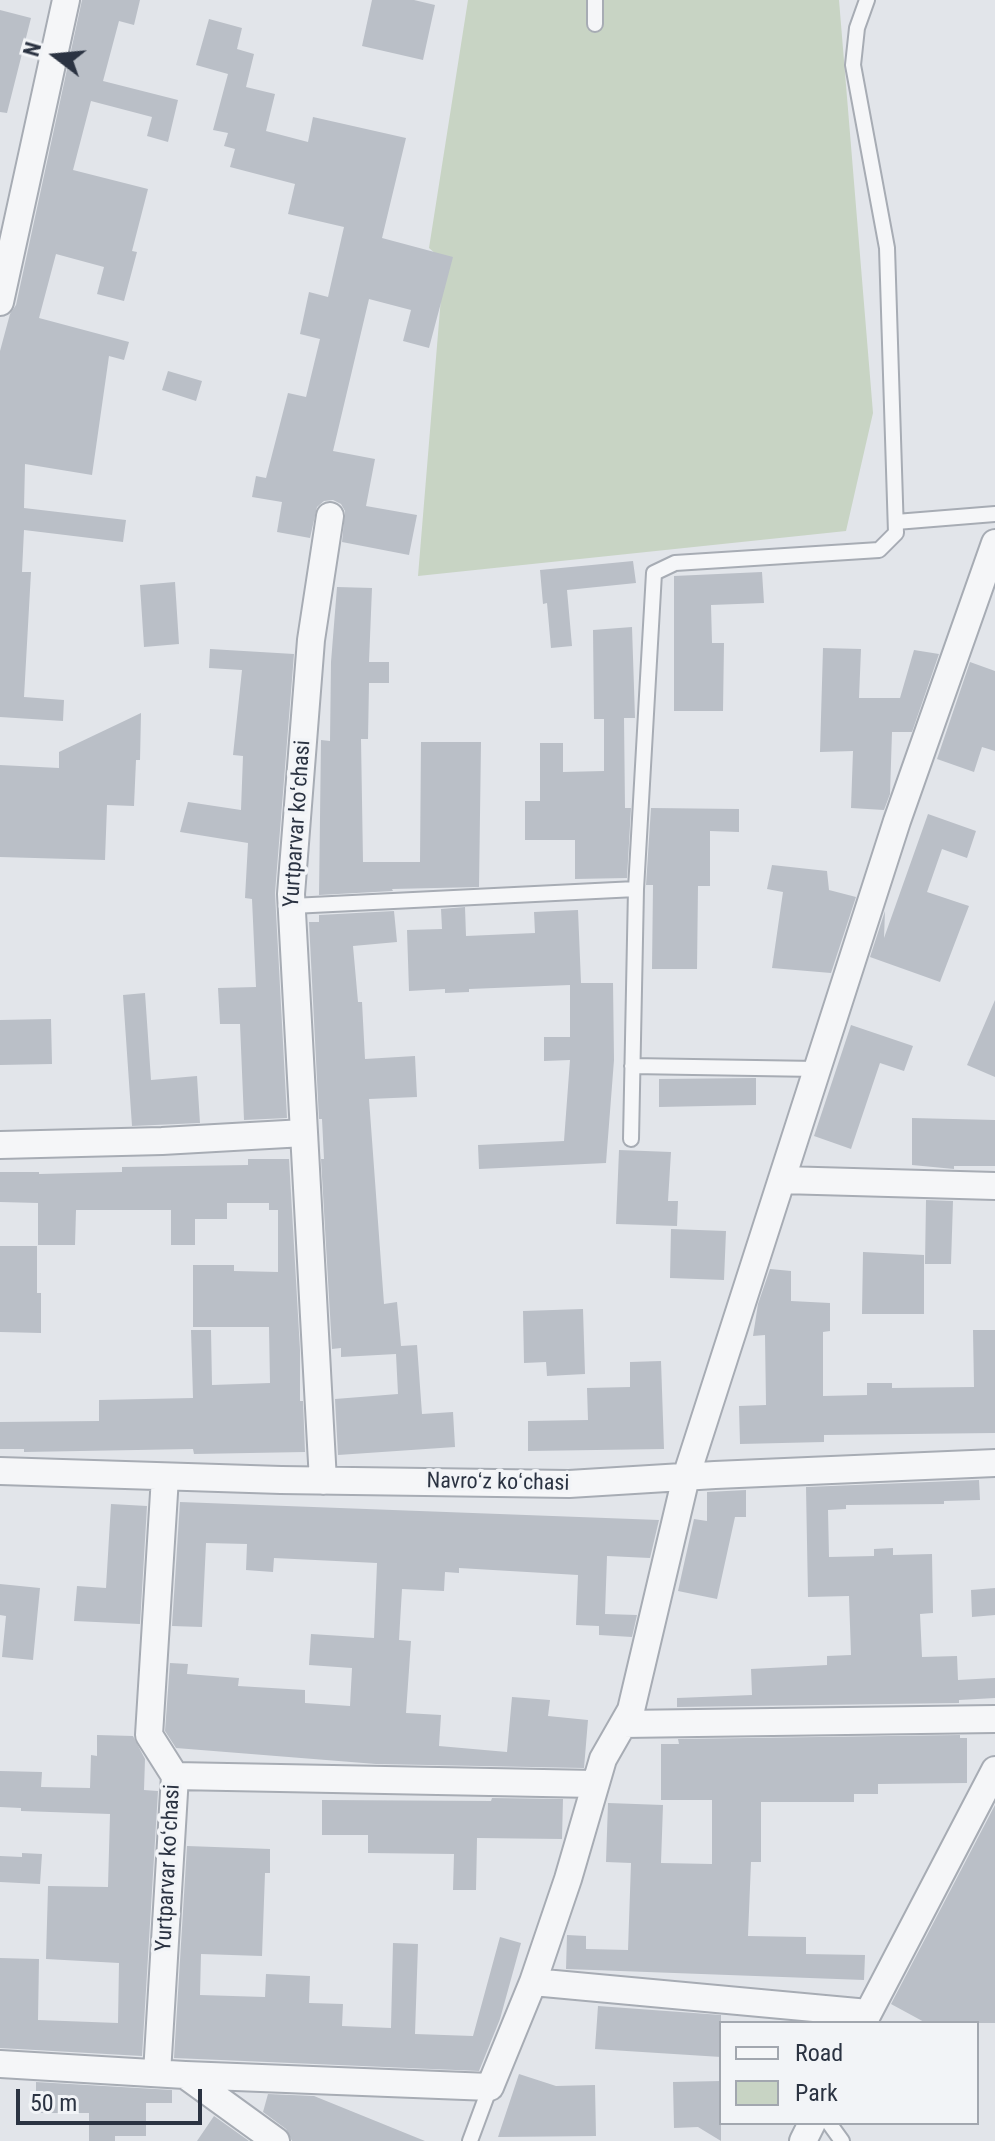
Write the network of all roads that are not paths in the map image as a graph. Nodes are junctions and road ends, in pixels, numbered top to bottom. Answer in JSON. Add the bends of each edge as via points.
{"nodes":[{"id":1,"x":66,"y":0,"type":"edge"},
{"id":2,"x":595,"y":0,"type":"edge"},
{"id":3,"x":867,"y":0,"type":"edge"},
{"id":4,"x":595,"y":24,"type":"dead end"},
{"id":5,"x":0,"y":302,"type":"edge"},
{"id":6,"x":995,"y":514,"type":"edge"},
{"id":7,"x":330,"y":516,"type":"dead end"},
{"id":8,"x":896,"y":522,"type":"junction"},
{"id":9,"x":995,"y":543,"type":"edge"},
{"id":10,"x":636,"y":889,"type":"junction"},
{"id":11,"x":292,"y":906,"type":"junction"},
{"id":12,"x":632,"y":1066,"type":"junction"},
{"id":13,"x":817,"y":1069,"type":"junction"},
{"id":14,"x":304,"y":1133,"type":"junction"},
{"id":15,"x":631,"y":1139,"type":"dead end"},
{"id":16,"x":0,"y":1145,"type":"edge"},
{"id":17,"x":782,"y":1180,"type":"junction"},
{"id":18,"x":995,"y":1186,"type":"edge"},
{"id":19,"x":995,"y":1463,"type":"edge"},
{"id":20,"x":0,"y":1471,"type":"edge"},
{"id":21,"x":165,"y":1477,"type":"junction"},
{"id":22,"x":686,"y":1477,"type":"junction"},
{"id":23,"x":323,"y":1481,"type":"junction"},
{"id":24,"x":995,"y":1719,"type":"edge"},
{"id":25,"x":623,"y":1724,"type":"junction"},
{"id":26,"x":995,"y":1770,"type":"edge"},
{"id":27,"x":175,"y":1776,"type":"junction"},
{"id":28,"x":595,"y":1784,"type":"junction"},
{"id":29,"x":533,"y":1982,"type":"junction"},
{"id":30,"x":865,"y":2018,"type":"edge"},
{"id":31,"x":0,"y":2064,"type":"edge"},
{"id":32,"x":157,"y":2073,"type":"junction"},
{"id":33,"x":185,"y":2075,"type":"junction"},
{"id":34,"x":490,"y":2087,"type":"junction"},
{"id":35,"x":276,"y":2141,"type":"edge"},
{"id":36,"x":470,"y":2141,"type":"edge"}],
"edges":[{"from":1,"to":5,"type":"street"},
{"from":2,"to":4,"type":"lane"},
{"from":3,"to":8,"type":"lane","via":[[853,65],[887,248]]},
{"from":6,"to":8,"type":"lane"},
{"from":7,"to":11,"type":"street","name":"Yurtparvar koʻchasi","via":[[311,640]]},
{"from":8,"to":10,"type":"lane","via":[[896,533],[879,550],[675,563],[654,573]]},
{"from":9,"to":13,"type":"street"},
{"from":10,"to":11,"type":"lane"},
{"from":10,"to":12,"type":"lane"},
{"from":11,"to":14,"type":"street","name":"Yurtparvar koʻchasi"},
{"from":12,"to":13,"type":"lane"},
{"from":12,"to":15,"type":"lane"},
{"from":13,"to":17,"type":"street"},
{"from":14,"to":16,"type":"street"},
{"from":14,"to":23,"type":"street","name":"Yurtparvar koʻchasi"},
{"from":17,"to":18,"type":"street"},
{"from":17,"to":22,"type":"street"},
{"from":19,"to":22,"type":"street","name":"Navroʻz koʻchasi"},
{"from":20,"to":21,"type":"street","name":"Navroʻz koʻchasi"},
{"from":21,"to":23,"type":"street","name":"Navroʻz koʻchasi"},
{"from":21,"to":27,"type":"street","name":"Yurtparvar koʻchasi","via":[[149,1735]]},
{"from":22,"to":23,"type":"street","name":"Navroʻz koʻchasi","via":[[569,1484]]},
{"from":22,"to":25,"type":"street","via":[[631,1710]]},
{"from":24,"to":25,"type":"street"},
{"from":25,"to":28,"type":"street"},
{"from":26,"to":30,"type":"street"},
{"from":27,"to":28,"type":"street"},
{"from":27,"to":32,"type":"street","name":"Yurtparvar koʻchasi"},
{"from":28,"to":29,"type":"street"},
{"from":29,"to":30,"type":"street"},
{"from":29,"to":34,"type":"street"},
{"from":31,"to":32,"type":"street"},
{"from":32,"to":33,"type":"street"},
{"from":33,"to":34,"type":"street"},
{"from":33,"to":35,"type":"street"},
{"from":34,"to":36,"type":"lane"}]}
